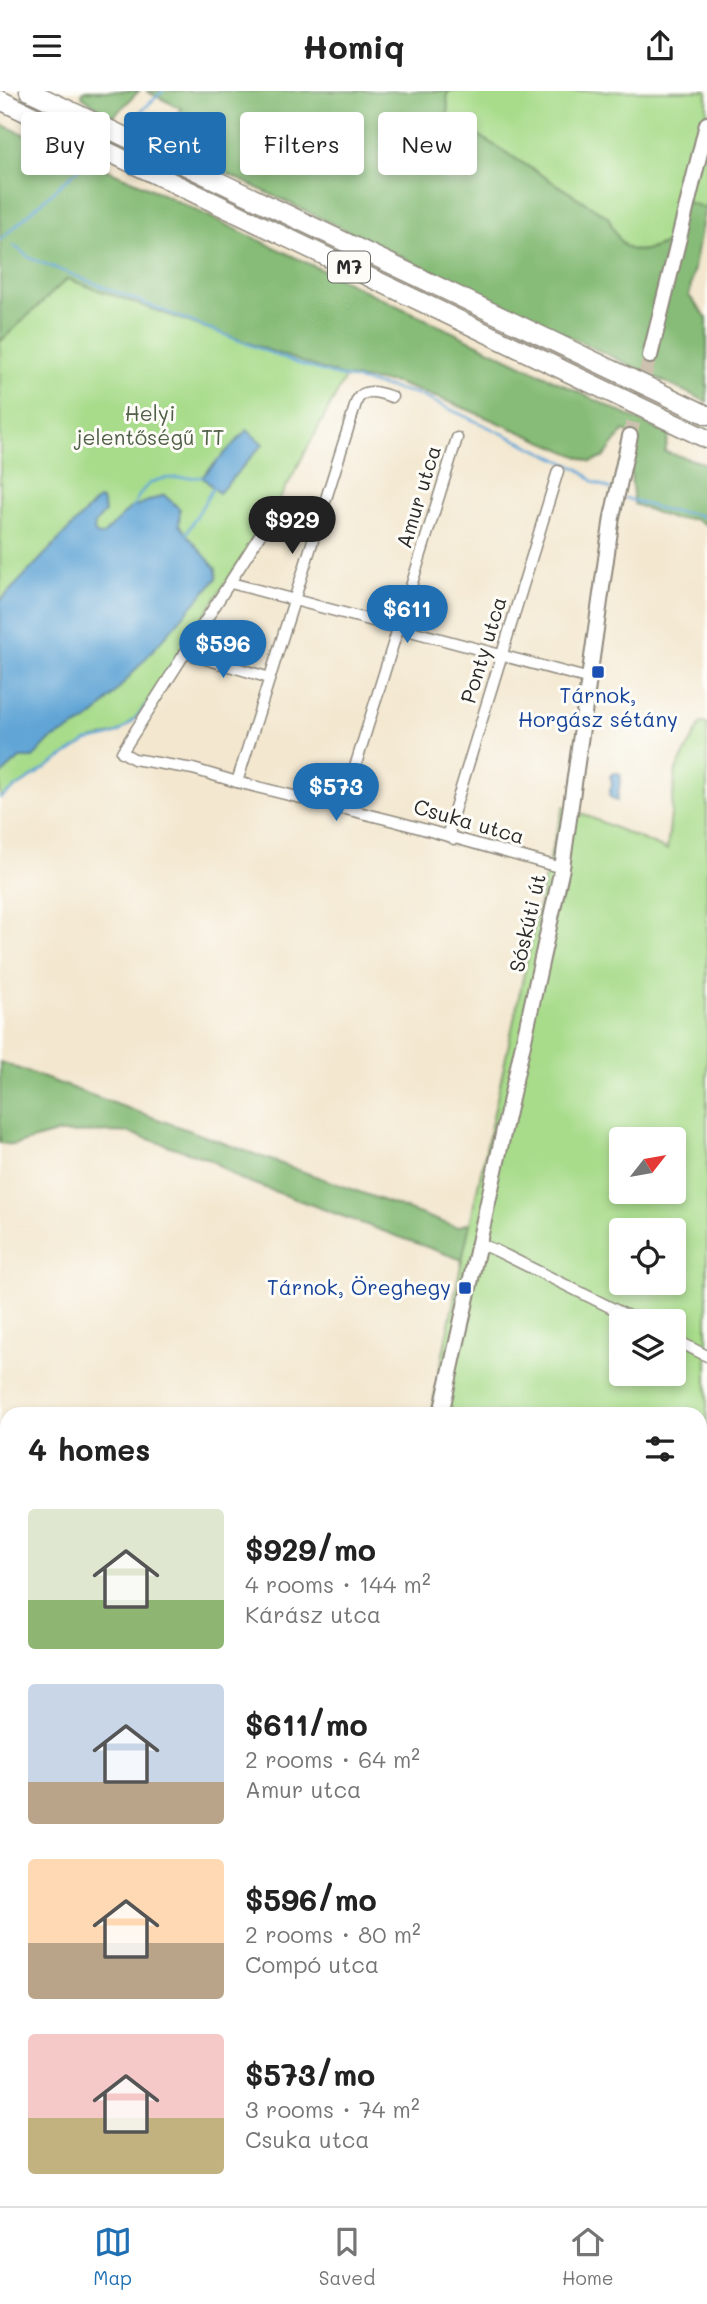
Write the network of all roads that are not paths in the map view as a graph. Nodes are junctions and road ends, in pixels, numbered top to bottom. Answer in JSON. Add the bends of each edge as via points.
{"nodes":[{"id":1,"x":29,"y":91,"type":"edge"},
{"id":2,"x":0,"y":100,"type":"edge"},
{"id":3,"x":707,"y":124,"type":"edge"},
{"id":4,"x":650,"y":356,"type":"tunnel mouth"},
{"id":5,"x":392,"y":397,"type":"dead end"},
{"id":6,"x":707,"y":415,"type":"edge"},
{"id":7,"x":630,"y":436,"type":"tunnel mouth"},
{"id":8,"x":457,"y":438,"type":"dead end"},
{"id":9,"x":707,"y":439,"type":"edge"},
{"id":10,"x":558,"y":471,"type":"dead end"},
{"id":11,"x":267,"y":524,"type":"dead end"},
{"id":12,"x":231,"y":583,"type":"junction"},
{"id":13,"x":295,"y":600,"type":"junction"},
{"id":14,"x":399,"y":628,"type":"junction"},
{"id":15,"x":186,"y":653,"type":"junction"},
{"id":16,"x":502,"y":655,"type":"junction"},
{"id":17,"x":270,"y":678,"type":"junction"},
{"id":18,"x":590,"y":678,"type":"junction"},
{"id":19,"x":237,"y":782,"type":"junction"},
{"id":20,"x":342,"y":809,"type":"junction"},
{"id":21,"x":454,"y":839,"type":"junction"},
{"id":22,"x":562,"y":868,"type":"junction"},
{"id":23,"x":479,"y":1244,"type":"junction"},
{"id":24,"x":614,"y":1309,"type":"edge"},
{"id":25,"x":686,"y":1345,"type":"edge"},
{"id":26,"x":707,"y":1356,"type":"edge"},
{"id":27,"x":443,"y":1407,"type":"edge"}],
"edges":[{"from":1,"to":6,"type":"highway","number":"M7"},
{"from":2,"to":9,"type":"highway","number":"M7"},
{"from":3,"to":4,"type":"main road"},
{"from":5,"to":13,"type":"street","via":[[367,392],[357,400]]},
{"from":7,"to":18,"type":"main road","name":"Sóskúti út","via":[[612,517]]},
{"from":8,"to":14,"type":"street","name":"Amur utca"},
{"from":10,"to":16,"type":"street","name":"Ponty utca"},
{"from":11,"to":12,"type":"street"},
{"from":12,"to":13,"type":"street"},
{"from":12,"to":15,"type":"street"},
{"from":13,"to":14,"type":"street"},
{"from":13,"to":17,"type":"street"},
{"from":14,"to":16,"type":"street"},
{"from":14,"to":20,"type":"street","name":"Amur utca"},
{"from":15,"to":17,"type":"street"},
{"from":15,"to":19,"type":"street","name":"Csuka utca","via":[[122,752],[134,759]]},
{"from":16,"to":18,"type":"street"},
{"from":16,"to":21,"type":"street","name":"Ponty utca","via":[[450,824]]},
{"from":17,"to":19,"type":"street"},
{"from":18,"to":22,"type":"main road","name":"Sóskúti út"},
{"from":19,"to":20,"type":"street","name":"Csuka utca"},
{"from":20,"to":21,"type":"street","name":"Csuka utca"},
{"from":21,"to":22,"type":"street","name":"Csuka utca"},
{"from":22,"to":23,"type":"main road","name":"Sóskúti út"},
{"from":23,"to":24,"type":"street"},
{"from":23,"to":27,"type":"main road","name":"Sóskúti út"},
{"from":25,"to":26,"type":"street"}]}
